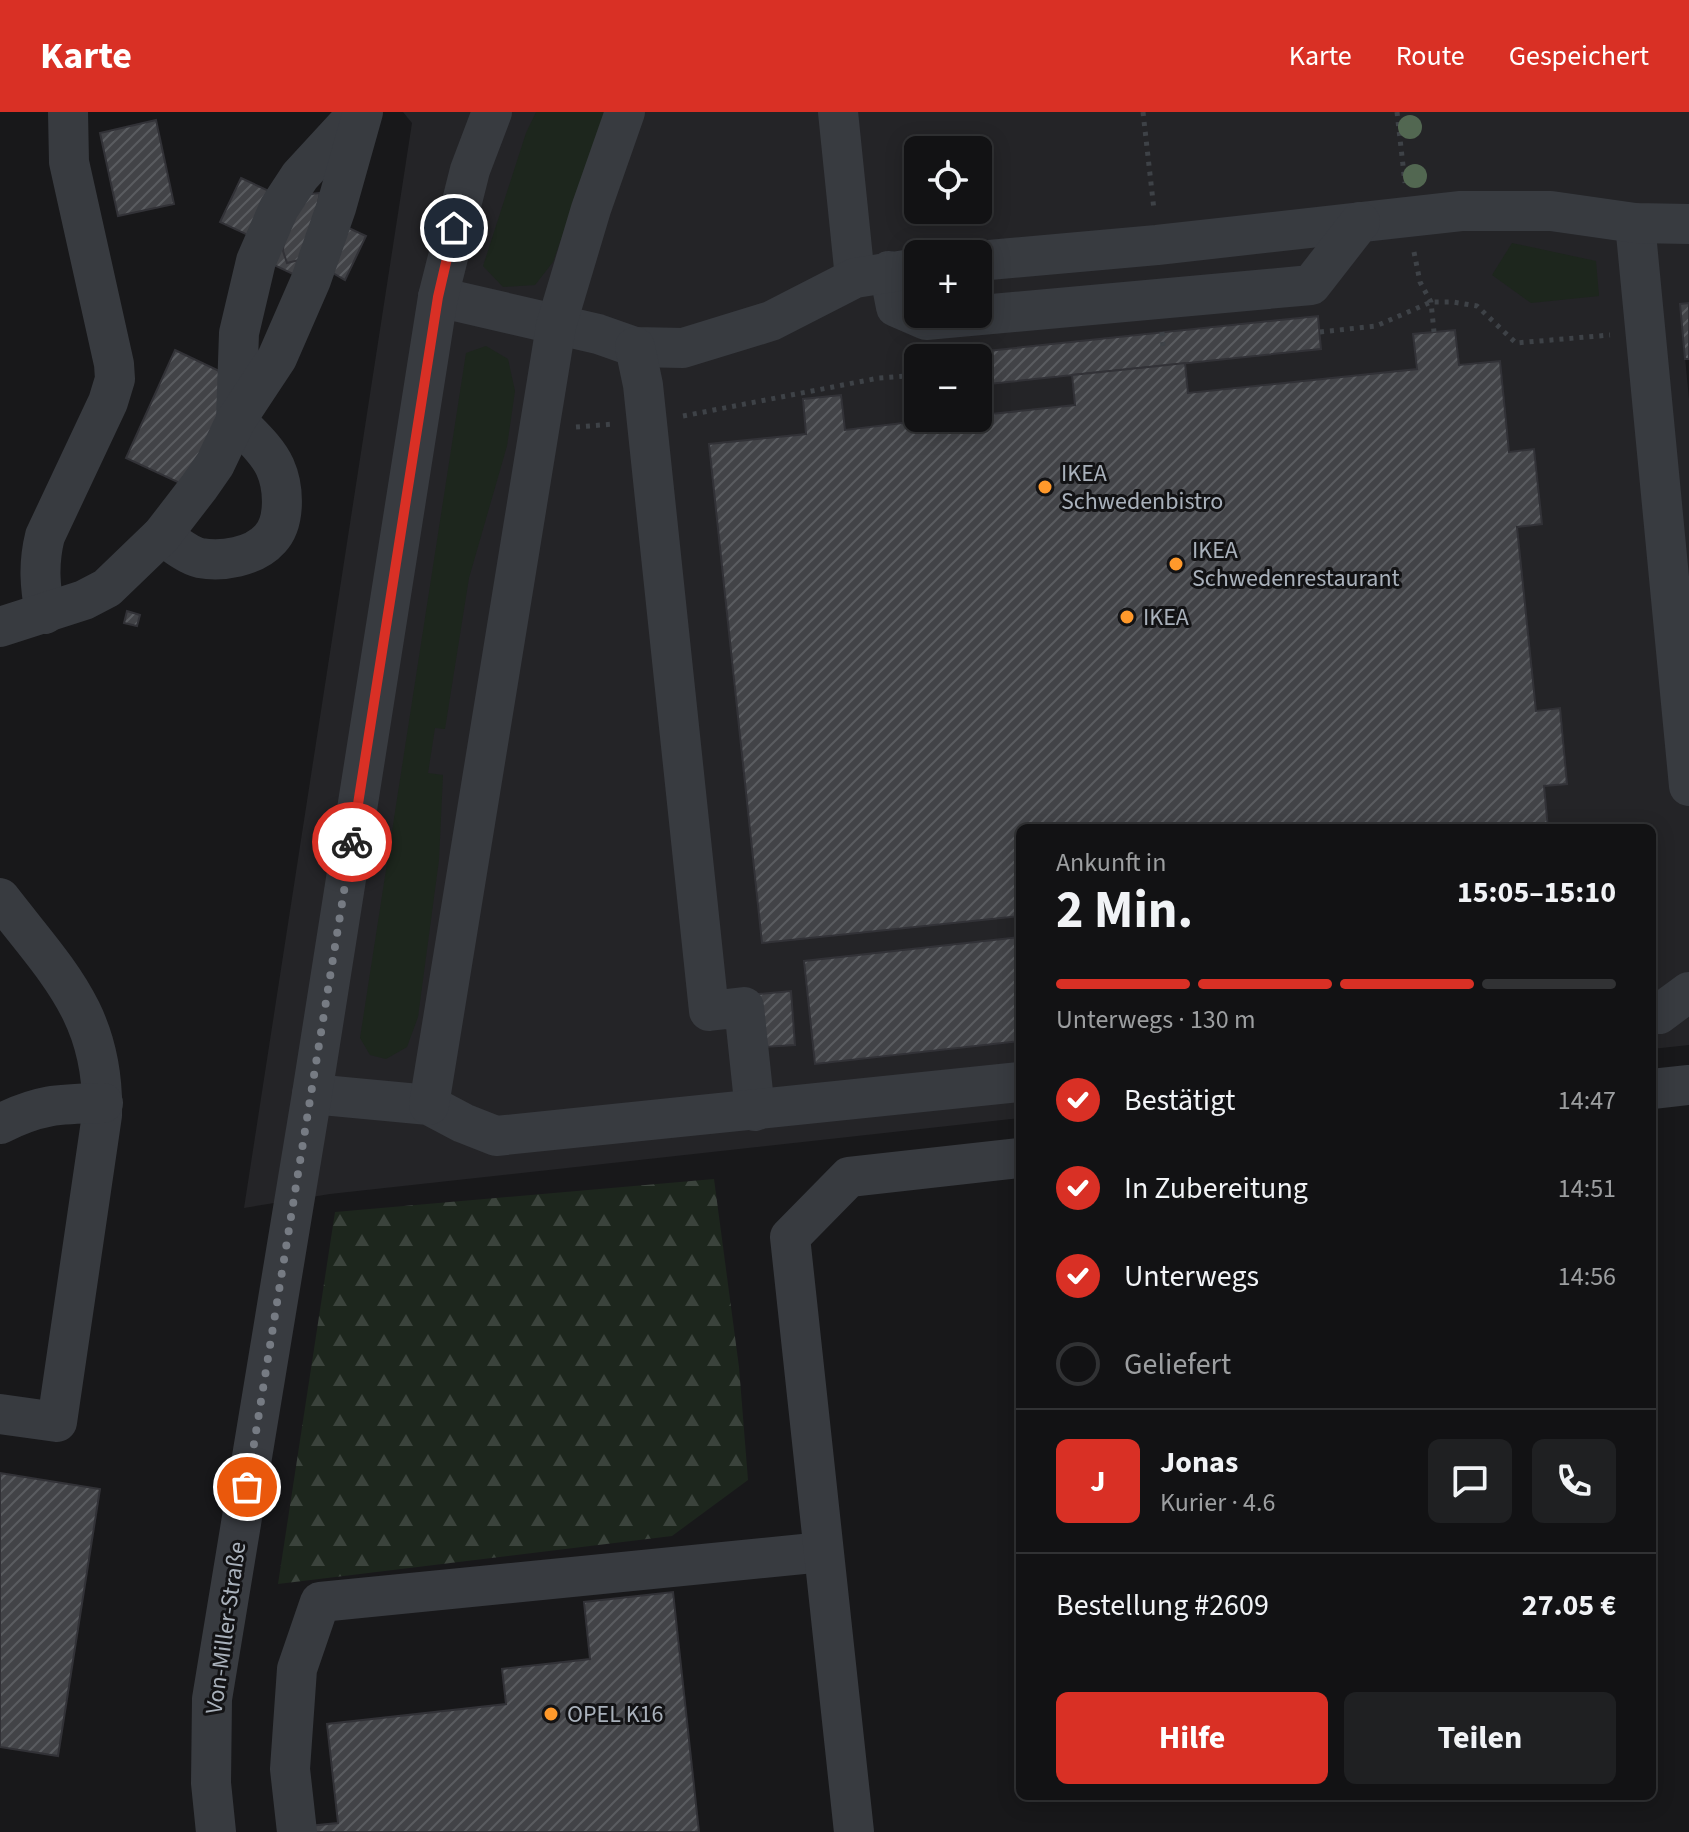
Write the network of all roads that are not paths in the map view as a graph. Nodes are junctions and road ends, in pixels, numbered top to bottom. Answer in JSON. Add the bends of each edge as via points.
{"nodes":[{"id":1,"x":68,"y":112,"type":"edge"},
{"id":2,"x":361,"y":112,"type":"edge"},
{"id":3,"x":492,"y":112,"type":"edge"},
{"id":4,"x":625,"y":112,"type":"edge"},
{"id":5,"x":838,"y":112,"type":"edge"},
{"id":6,"x":1360,"y":222,"type":"junction"},
{"id":7,"x":1635,"y":223,"type":"junction"},
{"id":8,"x":1689,"y":224,"type":"edge"},
{"id":9,"x":992,"y":260,"type":"edge"},
{"id":10,"x":887,"y":272,"type":"edge"},
{"id":11,"x":438,"y":297,"type":"junction"},
{"id":12,"x":556,"y":326,"type":"junction"},
{"id":13,"x":635,"y":347,"type":"junction"},
{"id":14,"x":236,"y":420,"type":"junction"},
{"id":15,"x":162,"y":535,"type":"junction"},
{"id":16,"x":45,"y":614,"type":"junction"},
{"id":17,"x":0,"y":627,"type":"edge"},
{"id":18,"x":1689,"y":786,"type":"edge"},
{"id":19,"x":0,"y":898,"type":"edge"},
{"id":20,"x":1689,"y":992,"type":"edge"},
{"id":21,"x":1656,"y":1014,"type":"edge"},
{"id":22,"x":1016,"y":1082,"type":"edge"},
{"id":23,"x":1689,"y":1085,"type":"edge"},
{"id":24,"x":1656,"y":1089,"type":"edge"},
{"id":25,"x":312,"y":1094,"type":"junction"},
{"id":26,"x":103,"y":1103,"type":"junction"},
{"id":27,"x":429,"y":1105,"type":"junction"},
{"id":28,"x":755,"y":1111,"type":"junction"},
{"id":29,"x":0,"y":1124,"type":"edge"},
{"id":30,"x":1016,"y":1158,"type":"edge"},
{"id":31,"x":0,"y":1414,"type":"edge"},
{"id":32,"x":823,"y":1552,"type":"junction"},
{"id":33,"x":216,"y":1832,"type":"edge"},
{"id":34,"x":297,"y":1832,"type":"edge"},
{"id":35,"x":854,"y":1832,"type":"edge"}],
"edges":[{"from":1,"to":16,"type":"street","via":[[69,162],[112,345],[115,379],[45,536],[39,559]]},
{"from":2,"to":14,"type":"street","via":[[311,280],[277,358]]},
{"from":2,"to":14,"type":"street","via":[[300,176],[256,261],[239,333]]},
{"from":3,"to":11,"type":"street","name":"Von-Miller-Straße","via":[[470,170]]},
{"from":4,"to":12,"type":"street"},
{"from":5,"to":10,"type":"street"},
{"from":6,"to":7,"type":"street","via":[[1461,211],[1536,211]]},
{"from":6,"to":9,"type":"street"},
{"from":6,"to":10,"type":"street","via":[[1311,285],[926,320],[896,307]]},
{"from":7,"to":8,"type":"street"},
{"from":7,"to":18,"type":"street"},
{"from":10,"to":13,"type":"street","via":[[771,321],[683,348]]},
{"from":11,"to":12,"type":"street"},
{"from":11,"to":25,"type":"street","name":"Von-Miller-Straße"},
{"from":12,"to":13,"type":"street"},
{"from":12,"to":27,"type":"street"},
{"from":13,"to":28,"type":"street","via":[[645,397],[709,1011],[744,1007]]},
{"from":14,"to":15,"type":"street","via":[[215,464]]},
{"from":14,"to":15,"type":"street","via":[[277,470],[281,519],[270,540],[238,557],[217,560],[196,557]]},
{"from":15,"to":16,"type":"street","via":[[107,588]]},
{"from":16,"to":17,"type":"street"},
{"from":19,"to":26,"type":"street","via":[[78,1001],[98,1051]]},
{"from":20,"to":21,"type":"street"},
{"from":22,"to":28,"type":"street"},
{"from":23,"to":24,"type":"street"},
{"from":25,"to":27,"type":"street"},
{"from":25,"to":33,"type":"street","name":"Von-Miller-Straße","via":[[212,1699]]},
{"from":26,"to":29,"type":"street","via":[[54,1104]]},
{"from":26,"to":31,"type":"street","via":[[57,1422]]},
{"from":27,"to":28,"type":"street","via":[[496,1136]]},
{"from":30,"to":32,"type":"street","via":[[849,1177],[790,1237]]},
{"from":32,"to":34,"type":"street","via":[[320,1602],[297,1669],[290,1769]]},
{"from":32,"to":35,"type":"street"}]}
